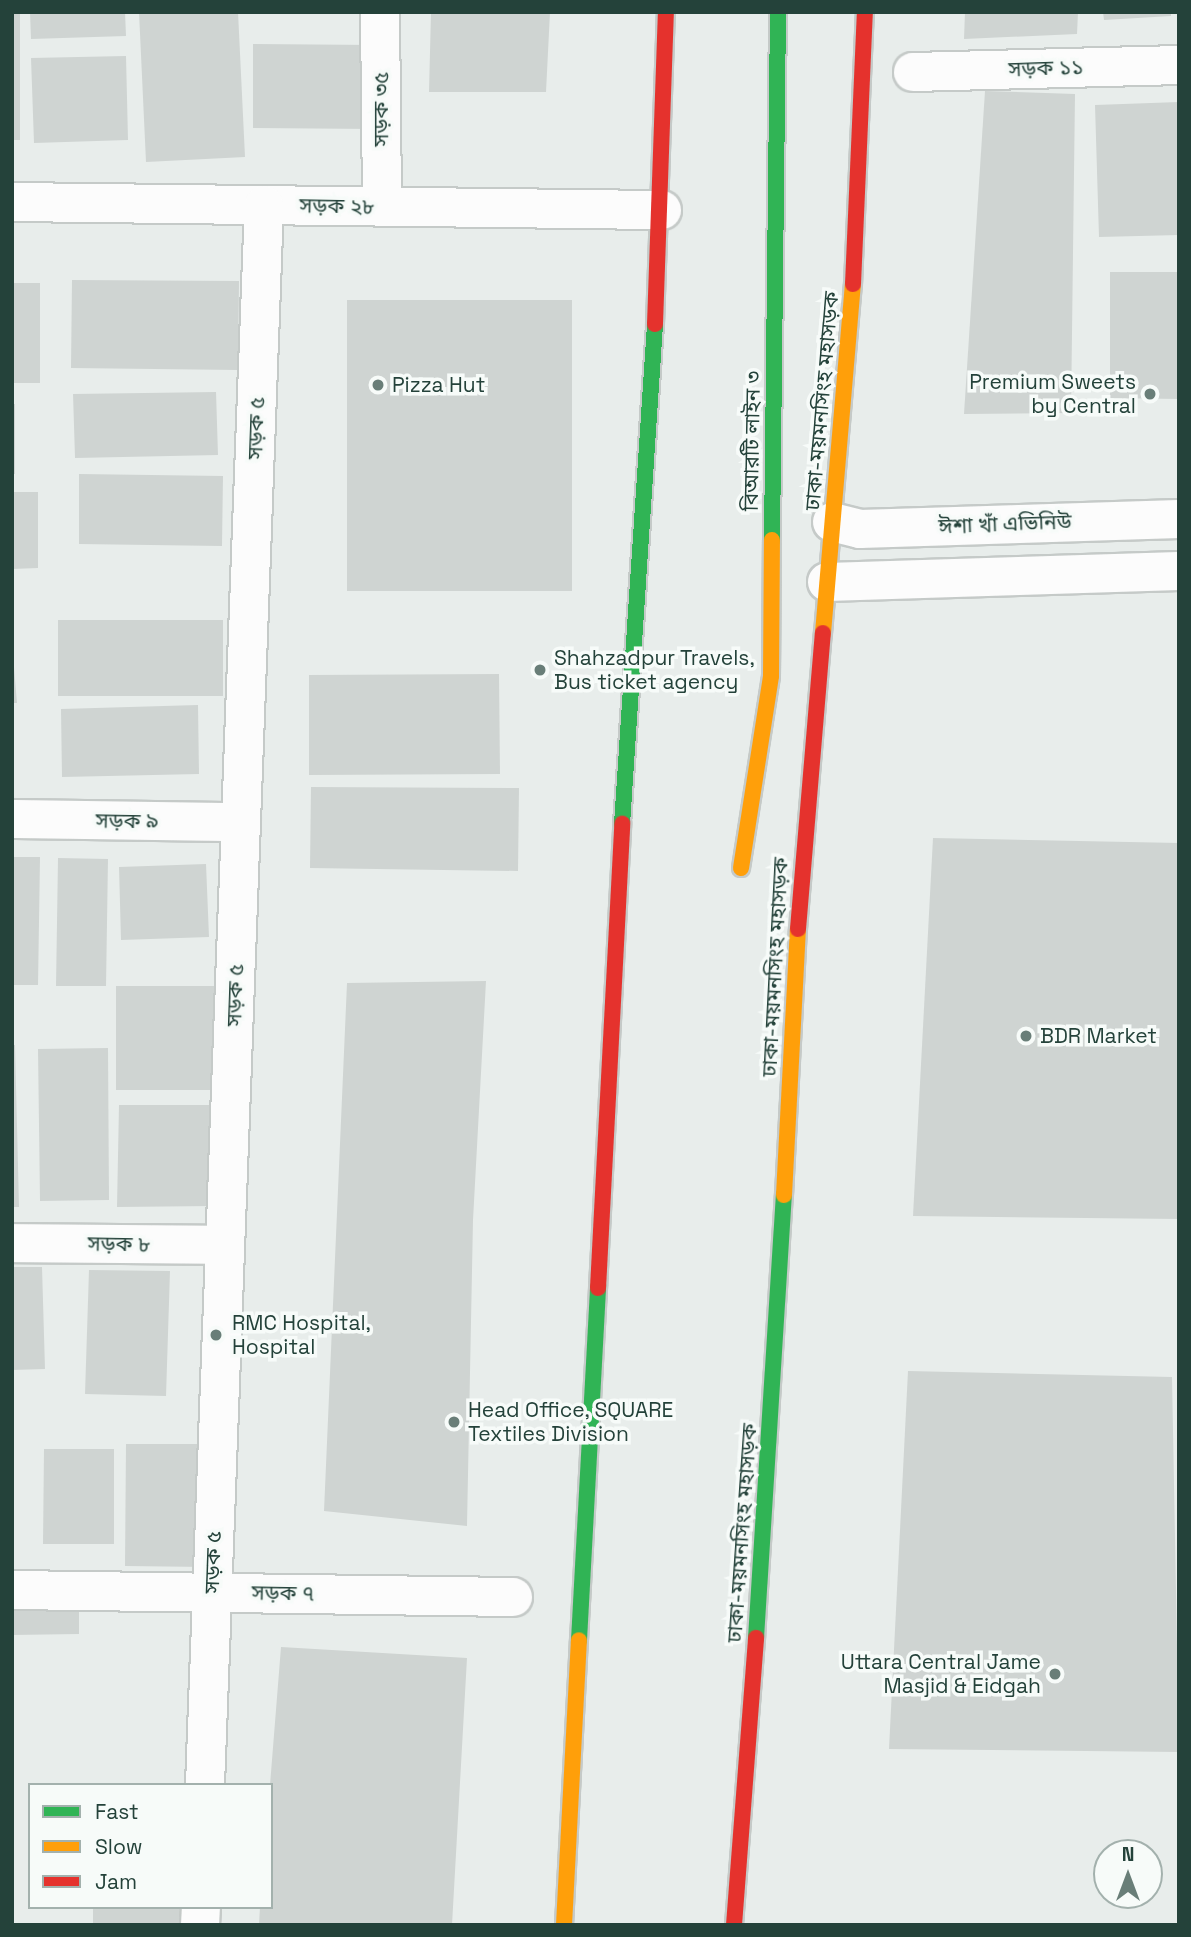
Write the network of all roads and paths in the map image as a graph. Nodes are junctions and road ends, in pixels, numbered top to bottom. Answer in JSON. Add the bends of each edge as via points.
{"nodes":[{"id":1,"x":380,"y":12,"type":"edge"},
{"id":2,"x":666,"y":12,"type":"edge"},
{"id":3,"x":778,"y":12,"type":"edge"},
{"id":4,"x":865,"y":12,"type":"edge"},
{"id":5,"x":1179,"y":65,"type":"edge"},
{"id":6,"x":913,"y":72,"type":"dead end"},
{"id":7,"x":12,"y":202,"type":"edge"},
{"id":8,"x":264,"y":205,"type":"junction"},
{"id":9,"x":382,"y":207,"type":"junction"},
{"id":10,"x":662,"y":210,"type":"junction"},
{"id":11,"x":1179,"y":519,"type":"edge"},
{"id":12,"x":832,"y":522,"type":"junction"},
{"id":13,"x":1179,"y":571,"type":"edge"},
{"id":14,"x":827,"y":582,"type":"junction"},
{"id":15,"x":771,"y":676,"type":"junction"},
{"id":16,"x":779,"y":742,"type":"dead end"},
{"id":17,"x":12,"y":819,"type":"edge"},
{"id":18,"x":790,"y":821,"type":"dead end"},
{"id":19,"x":241,"y":822,"type":"junction"},
{"id":20,"x":741,"y":868,"type":"dead end"},
{"id":21,"x":800,"y":900,"type":"junction"},
{"id":22,"x":12,"y":1243,"type":"edge"},
{"id":23,"x":225,"y":1245,"type":"junction"},
{"id":24,"x":12,"y":1590,"type":"edge"},
{"id":25,"x":212,"y":1592,"type":"junction"},
{"id":26,"x":513,"y":1597,"type":"dead end"},
{"id":27,"x":205,"y":1783,"type":"edge"},
{"id":28,"x":564,"y":1925,"type":"edge"},
{"id":29,"x":734,"y":1925,"type":"edge"}],
"edges":[{"from":1,"to":9,"type":"street","name":"সড়ক ৩৫"},
{"from":2,"to":10,"type":"highway"},
{"from":3,"to":15,"type":"highway","name":"বিআরটি লাইন ৩"},
{"from":4,"to":12,"type":"highway","name":"ঢাকা-ময়মনসিংহ মহাসড়ক","via":[[857,243]]},
{"from":5,"to":6,"type":"street","name":"সড়ক ১১"},
{"from":7,"to":8,"type":"street","name":"সড়ক ২৮"},
{"from":8,"to":9,"type":"street","name":"সড়ক ২৮"},
{"from":8,"to":19,"type":"street","name":"সড়ক ৫"},
{"from":9,"to":10,"type":"street","name":"সড়ক ২৮"},
{"from":10,"to":28,"type":"highway","via":[[623,810]]},
{"from":11,"to":12,"type":"street","name":"ঈশা খাঁ এভিনিউ","via":[[860,529]]},
{"from":12,"to":14,"type":"highway","name":"ঢাকা-ময়মনসিংহ মহাসড়ক"},
{"from":13,"to":14,"type":"street"},
{"from":14,"to":21,"type":"highway","name":"ঢাকা-ময়মনসিংহ মহাসড়ক"},
{"from":15,"to":16,"type":"highway"},
{"from":15,"to":20,"type":"highway","name":"বিআরটি লাইন ৩"},
{"from":17,"to":19,"type":"street","name":"সড়ক ৯"},
{"from":18,"to":21,"type":"highway"},
{"from":19,"to":23,"type":"street","name":"সড়ক ৫"},
{"from":21,"to":29,"type":"highway","name":"ঢাকা-ময়মনসিংহ মহাসড়ক","via":[[769,1464]]},
{"from":22,"to":23,"type":"street","name":"সড়ক ৮"},
{"from":23,"to":25,"type":"street","name":"সড়ক ৫"},
{"from":24,"to":25,"type":"street","name":"সড়ক ৭"},
{"from":25,"to":26,"type":"street","name":"সড়ক ৭"},
{"from":25,"to":27,"type":"street","name":"সড়ক ৫"}]}
